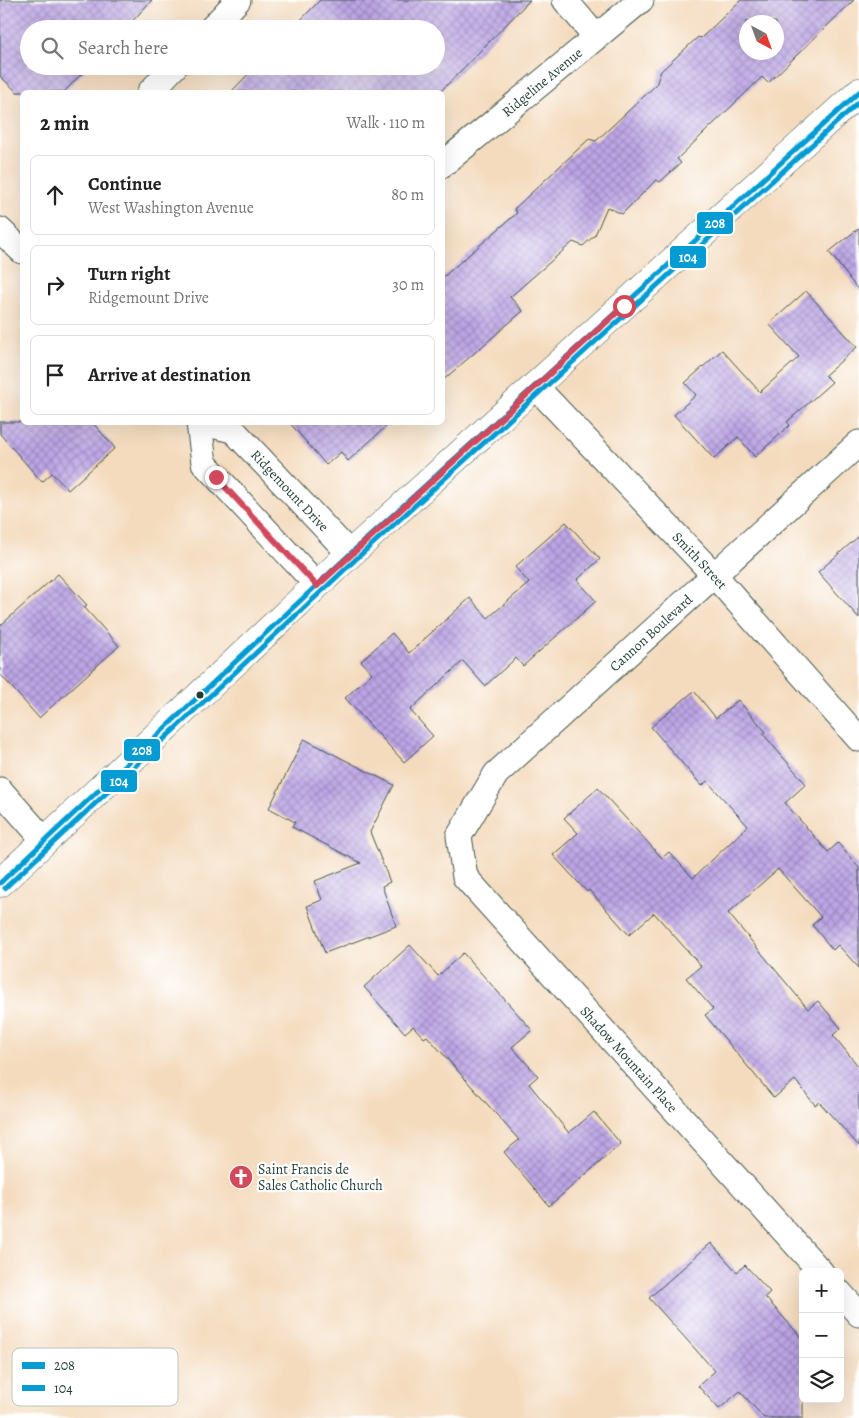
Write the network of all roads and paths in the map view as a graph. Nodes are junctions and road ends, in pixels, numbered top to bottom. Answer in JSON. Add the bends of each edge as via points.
{"nodes":[{"id":1,"x":238,"y":0,"type":"edge"},
{"id":2,"x":565,"y":0,"type":"edge"},
{"id":3,"x":641,"y":0,"type":"edge"},
{"id":4,"x":219,"y":20,"type":"edge"},
{"id":5,"x":596,"y":37,"type":"junction"},
{"id":6,"x":166,"y":75,"type":"edge"},
{"id":7,"x":152,"y":90,"type":"edge"},
{"id":8,"x":859,"y":92,"type":"edge"},
{"id":9,"x":445,"y":163,"type":"edge"},
{"id":10,"x":535,"y":386,"type":"junction"},
{"id":11,"x":199,"y":425,"type":"edge"},
{"id":12,"x":209,"y":425,"type":"edge"},
{"id":13,"x":859,"y":443,"type":"edge"},
{"id":14,"x":350,"y":554,"type":"junction"},
{"id":15,"x":715,"y":576,"type":"junction"},
{"id":16,"x":317,"y":586,"type":"junction"},
{"id":17,"x":859,"y":739,"type":"edge"},
{"id":18,"x":0,"y":790,"type":"edge"},
{"id":19,"x":459,"y":836,"type":"joint"},
{"id":20,"x":45,"y":841,"type":"junction"},
{"id":21,"x":0,"y":882,"type":"edge"},
{"id":22,"x":817,"y":1268,"type":"edge"},
{"id":23,"x":844,"y":1297,"type":"edge"},
{"id":24,"x":859,"y":1314,"type":"edge"}],
"edges":[{"from":1,"to":4,"type":"street"},
{"from":2,"to":5,"type":"street"},
{"from":3,"to":5,"type":"street","name":"Ridgeline Avenue"},
{"from":5,"to":9,"type":"street","name":"Ridgeline Avenue"},
{"from":6,"to":7,"type":"street"},
{"from":8,"to":10,"type":"main road"},
{"from":10,"to":14,"type":"main road"},
{"from":10,"to":15,"type":"street","name":"Smith Street"},
{"from":11,"to":16,"type":"street","name":"Ridgemount Drive","via":[[204,463]]},
{"from":12,"to":14,"type":"street","name":"Ridgemount Drive","via":[[233,430]]},
{"from":13,"to":15,"type":"street","name":"Cannon Boulevard"},
{"from":14,"to":16,"type":"main road"},
{"from":15,"to":17,"type":"street","name":"Smith Street"},
{"from":15,"to":19,"type":"street","name":"Cannon Boulevard","via":[[496,774]]},
{"from":16,"to":20,"type":"main road"},
{"from":18,"to":20,"type":"street"},
{"from":19,"to":22,"type":"street","name":"Shadow Mountain Place","via":[[465,877]]},
{"from":20,"to":21,"type":"main road"},
{"from":23,"to":24,"type":"street"}]}
